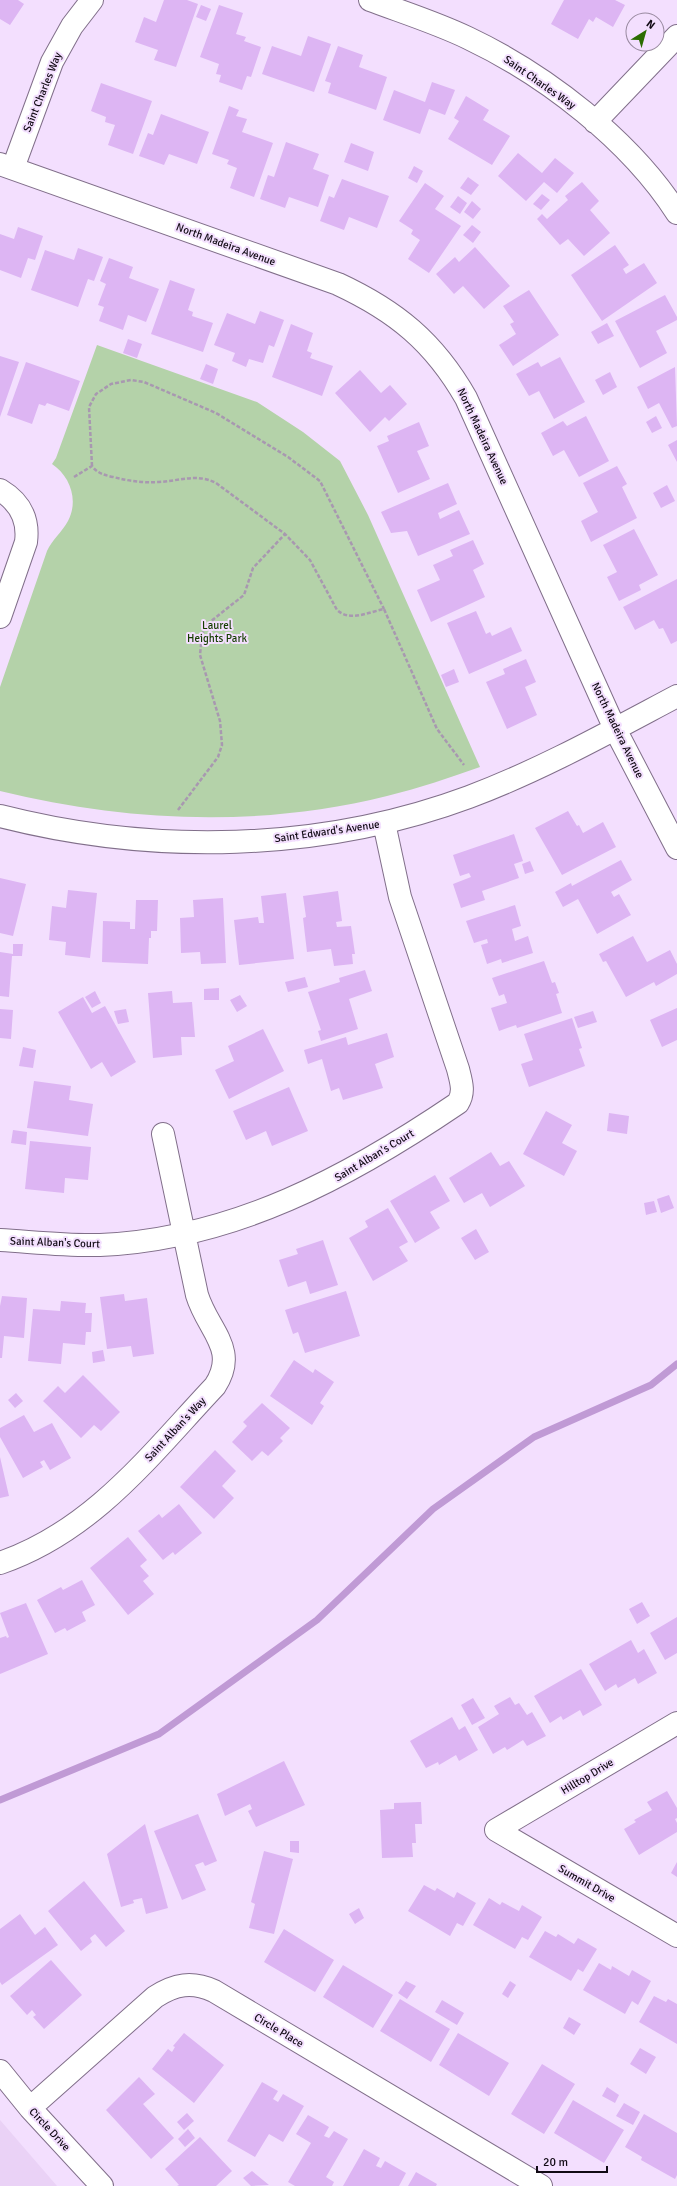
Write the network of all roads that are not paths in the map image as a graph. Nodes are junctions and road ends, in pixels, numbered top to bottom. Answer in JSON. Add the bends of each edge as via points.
{"nodes":[{"id":1,"x":92,"y":0,"type":"edge"},
{"id":2,"x":370,"y":0,"type":"edge"},
{"id":3,"x":677,"y":36,"type":"edge"},
{"id":4,"x":595,"y":122,"type":"junction"},
{"id":5,"x":6,"y":166,"type":"edge"},
{"id":6,"x":677,"y":213,"type":"edge"},
{"id":7,"x":0,"y":490,"type":"edge"},
{"id":8,"x":0,"y":617,"type":"edge"},
{"id":9,"x":677,"y":696,"type":"edge"},
{"id":10,"x":615,"y":729,"type":"junction"},
{"id":11,"x":0,"y":816,"type":"edge"},
{"id":12,"x":384,"y":823,"type":"junction"},
{"id":13,"x":677,"y":848,"type":"edge"},
{"id":14,"x":163,"y":1134,"type":"dead end"},
{"id":15,"x":183,"y":1233,"type":"junction"},
{"id":16,"x":0,"y":1240,"type":"edge"},
{"id":17,"x":0,"y":1563,"type":"edge"},
{"id":18,"x":677,"y":1723,"type":"edge"},
{"id":19,"x":496,"y":1830,"type":"joint"},
{"id":20,"x":677,"y":1936,"type":"edge"},
{"id":21,"x":0,"y":2071,"type":"edge"},
{"id":22,"x":30,"y":2108,"type":"junction"},
{"id":23,"x":102,"y":2186,"type":"edge"},
{"id":24,"x":541,"y":2186,"type":"edge"}],
"edges":[{"from":1,"to":5,"type":"street","name":"Saint Charles Way","via":[[72,26],[52,62]]},
{"from":2,"to":4,"type":"street","name":"Saint Charles Way","via":[[443,27],[490,48],[529,72]]},
{"from":3,"to":4,"type":"street"},
{"from":4,"to":6,"type":"street","name":"Saint Charles Way","via":[[639,165]]},
{"from":5,"to":10,"type":"street","name":"North Madeira Avenue","via":[[338,284],[372,300],[412,328],[436,353],[466,398]]},
{"from":7,"to":8,"type":"street","via":[[15,501],[28,529],[26,542]]},
{"from":9,"to":10,"type":"street","name":"Saint Edward's Avenue"},
{"from":10,"to":12,"type":"street","name":"Saint Edward's Avenue","via":[[516,778],[469,797]]},
{"from":10,"to":13,"type":"street","name":"North Madeira Avenue"},
{"from":11,"to":12,"type":"street","name":"Saint Edward's Avenue","via":[[76,832],[165,841],[266,840],[359,829]]},
{"from":12,"to":15,"type":"street","name":"Saint Alban's Court","via":[[400,897],[458,1068],[462,1097],[458,1103],[434,1119],[316,1189],[249,1215]]},
{"from":14,"to":15,"type":"street","name":"Saint Alban's Way"},
{"from":15,"to":16,"type":"street","name":"Saint Alban's Court","via":[[99,1245]]},
{"from":15,"to":17,"type":"street","name":"Saint Alban's Way","via":[[201,1307],[224,1352],[222,1376],[210,1392],[101,1506],[44,1544]]},
{"from":18,"to":19,"type":"street","name":"Hilltop Drive"},
{"from":19,"to":20,"type":"street","name":"Summit Drive"},
{"from":21,"to":22,"type":"street","name":"Circle Drive"},
{"from":22,"to":23,"type":"street","name":"Circle Drive"},
{"from":22,"to":24,"type":"street","name":"Circle Place","via":[[155,1997],[180,1984],[197,1985],[214,1991]]}]}
